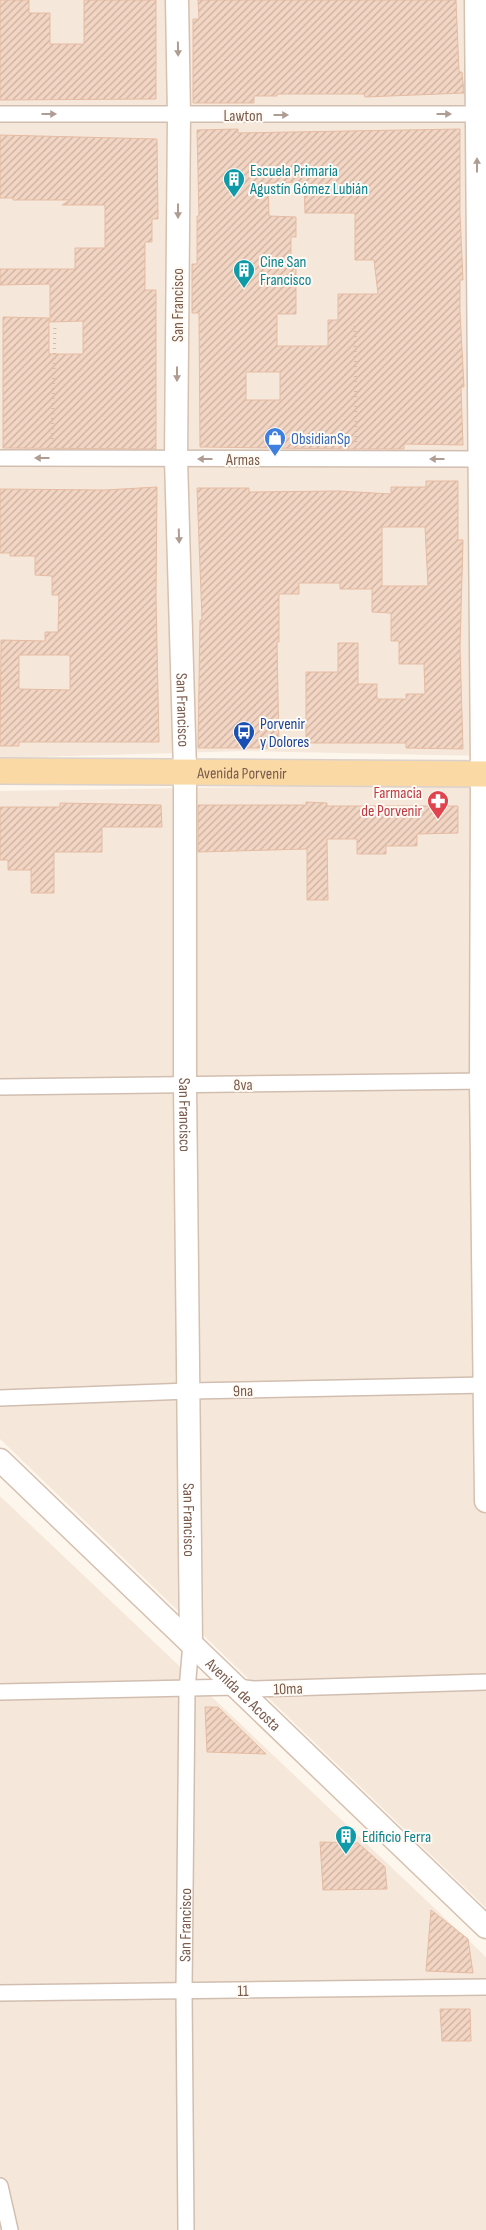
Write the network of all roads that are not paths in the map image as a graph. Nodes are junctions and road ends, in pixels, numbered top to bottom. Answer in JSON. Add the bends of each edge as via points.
{"nodes":[{"id":1,"x":177,"y":0,"type":"edge"},
{"id":2,"x":476,"y":0,"type":"edge"},
{"id":3,"x":0,"y":114,"type":"edge"},
{"id":4,"x":481,"y":114,"type":"edge"},
{"id":5,"x":179,"y":115,"type":"junction"},
{"id":6,"x":0,"y":458,"type":"edge"},
{"id":7,"x":176,"y":459,"type":"junction"},
{"id":8,"x":483,"y":459,"type":"edge"},
{"id":9,"x":185,"y":771,"type":"junction"},
{"id":10,"x":0,"y":772,"type":"edge"},
{"id":11,"x":484,"y":774,"type":"edge"},
{"id":12,"x":484,"y":1081,"type":"edge"},
{"id":13,"x":185,"y":1085,"type":"junction"},
{"id":14,"x":0,"y":1087,"type":"edge"},
{"id":15,"x":485,"y":1385,"type":"edge"},
{"id":16,"x":189,"y":1391,"type":"junction"},
{"id":17,"x":0,"y":1398,"type":"edge"},
{"id":18,"x":0,"y":1460,"type":"edge"},
{"id":19,"x":486,"y":1501,"type":"edge"},
{"id":20,"x":191,"y":1643,"type":"junction"},
{"id":21,"x":486,"y":1682,"type":"edge"},
{"id":22,"x":236,"y":1687,"type":"junction"},
{"id":23,"x":187,"y":1690,"type":"junction"},
{"id":24,"x":0,"y":1692,"type":"edge"},
{"id":25,"x":486,"y":1927,"type":"edge"},
{"id":26,"x":486,"y":1987,"type":"edge"},
{"id":27,"x":184,"y":1991,"type":"junction"},
{"id":28,"x":0,"y":1993,"type":"edge"},
{"id":29,"x":0,"y":2186,"type":"edge"},
{"id":30,"x":10,"y":2230,"type":"edge"},
{"id":31,"x":186,"y":2230,"type":"edge"}],
"edges":[{"from":1,"to":5,"type":"street","name":"San Francisco","one_way":true},
{"from":2,"to":4,"type":"street"},
{"from":3,"to":5,"type":"street","name":"Lawton","one_way":true},
{"from":5,"to":4,"type":"street","name":"Lawton","one_way":true},
{"from":8,"to":4,"type":"street","one_way":true},
{"from":5,"to":7,"type":"street","name":"San Francisco","one_way":true},
{"from":7,"to":6,"type":"street","name":"Armas","one_way":true},
{"from":8,"to":7,"type":"street","name":"Armas","one_way":true},
{"from":7,"to":9,"type":"street","name":"San Francisco","one_way":true},
{"from":8,"to":11,"type":"street"},
{"from":9,"to":10,"type":"main road","name":"Avenida Porvenir"},
{"from":9,"to":11,"type":"main road","name":"Avenida Porvenir"},
{"from":9,"to":13,"type":"street","name":"San Francisco"},
{"from":11,"to":12,"type":"street"},
{"from":12,"to":13,"type":"street","name":"8va"},
{"from":12,"to":15,"type":"street"},
{"from":13,"to":14,"type":"street","name":"8va"},
{"from":13,"to":16,"type":"street","name":"San Francisco"},
{"from":15,"to":16,"type":"street","name":"9na"},
{"from":15,"to":19,"type":"street"},
{"from":16,"to":17,"type":"street","name":"9na"},
{"from":16,"to":20,"type":"street","name":"San Francisco"},
{"from":18,"to":20,"type":"street","name":"Avenida de Acosta"},
{"from":20,"to":22,"type":"street","name":"Avenida de Acosta"},
{"from":20,"to":23,"type":"street","name":"San Francisco"},
{"from":21,"to":22,"type":"street","name":"10ma","via":[[254,1690]]},
{"from":22,"to":23,"type":"street","name":"10ma"},
{"from":22,"to":25,"type":"street","name":"Avenida de Acosta"},
{"from":23,"to":24,"type":"street","name":"10ma"},
{"from":23,"to":27,"type":"street","name":"San Francisco"},
{"from":26,"to":27,"type":"street","name":"11"},
{"from":27,"to":28,"type":"street","name":"11"},
{"from":27,"to":31,"type":"street","name":"San Francisco"},
{"from":29,"to":30,"type":"street"}]}
